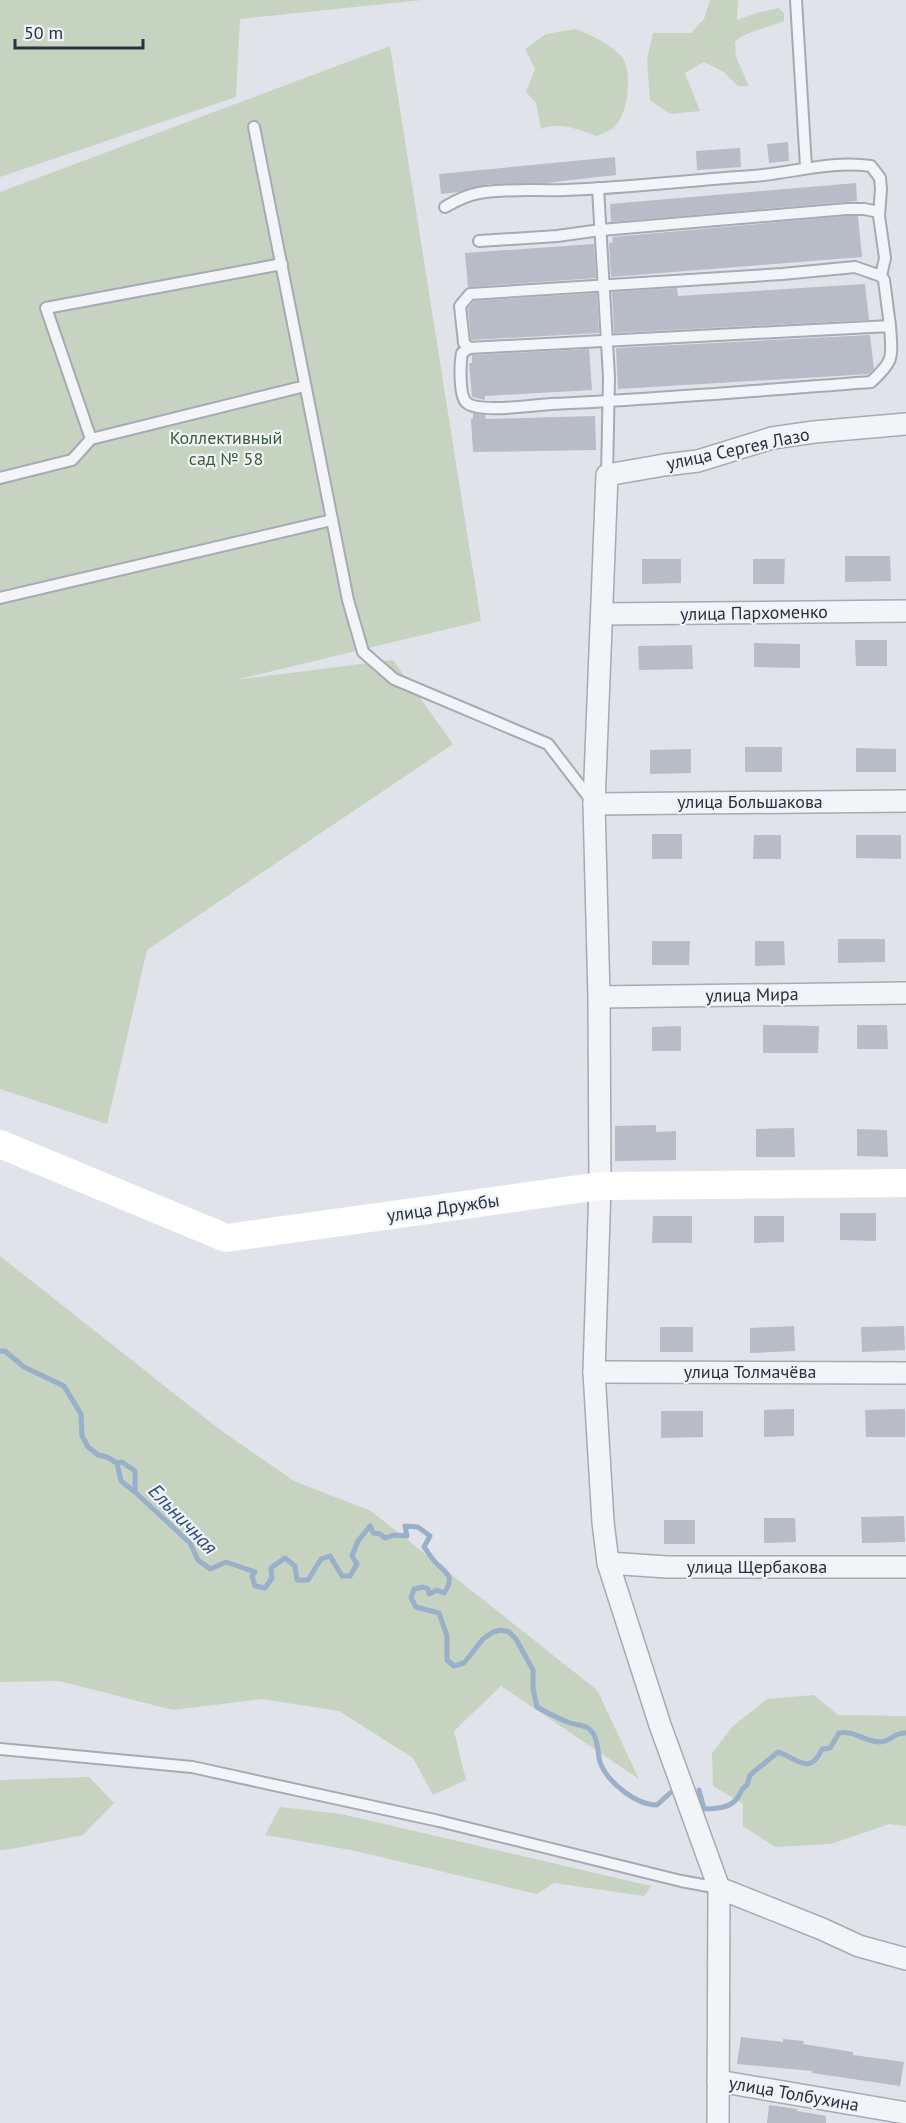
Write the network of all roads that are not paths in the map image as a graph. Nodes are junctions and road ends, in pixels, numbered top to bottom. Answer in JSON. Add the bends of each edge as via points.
{"nodes":[{"id":1,"x":796,"y":0,"type":"edge"},
{"id":2,"x":254,"y":127,"type":"dead end"},
{"id":3,"x":806,"y":167,"type":"junction"},
{"id":4,"x":598,"y":188,"type":"junction"},
{"id":5,"x":445,"y":207,"type":"dead end"},
{"id":6,"x":879,"y":212,"type":"junction"},
{"id":7,"x":601,"y":230,"type":"junction"},
{"id":8,"x":479,"y":241,"type":"dead end"},
{"id":9,"x":282,"y":264,"type":"junction"},
{"id":10,"x":881,"y":276,"type":"junction"},
{"id":11,"x":604,"y":286,"type":"junction"},
{"id":12,"x":890,"y":326,"type":"junction"},
{"id":13,"x":607,"y":342,"type":"junction"},
{"id":14,"x":469,"y":348,"type":"junction"},
{"id":15,"x":305,"y":386,"type":"junction"},
{"id":16,"x":608,"y":402,"type":"junction"},
{"id":17,"x":906,"y":424,"type":"edge"},
{"id":18,"x":92,"y":439,"type":"junction"},
{"id":19,"x":607,"y":476,"type":"junction"},
{"id":20,"x":0,"y":478,"type":"edge"},
{"id":21,"x":332,"y":520,"type":"junction"},
{"id":22,"x":0,"y":598,"type":"edge"},
{"id":23,"x":906,"y":611,"type":"edge"},
{"id":24,"x":602,"y":614,"type":"junction"},
{"id":25,"x":906,"y":801,"type":"edge"},
{"id":26,"x":594,"y":804,"type":"junction"},
{"id":27,"x":906,"y":993,"type":"edge"},
{"id":28,"x":599,"y":997,"type":"junction"},
{"id":29,"x":0,"y":1144,"type":"edge"},
{"id":30,"x":906,"y":1183,"type":"edge"},
{"id":31,"x":600,"y":1186,"type":"junction"},
{"id":32,"x":594,"y":1372,"type":"junction"},
{"id":33,"x":906,"y":1373,"type":"edge"},
{"id":34,"x":608,"y":1563,"type":"junction"},
{"id":35,"x":906,"y":1567,"type":"edge"},
{"id":36,"x":0,"y":1749,"type":"edge"},
{"id":37,"x":719,"y":1888,"type":"junction"},
{"id":38,"x":906,"y":1959,"type":"edge"},
{"id":39,"x":718,"y":2081,"type":"junction"},
{"id":40,"x":906,"y":2113,"type":"edge"},
{"id":41,"x":718,"y":2123,"type":"edge"}],
"edges":[{"from":1,"to":3,"type":"lane"},
{"from":2,"to":9,"type":"lane"},
{"from":3,"to":4,"type":"lane","via":[[772,174]]},
{"from":3,"to":6,"type":"lane","via":[[871,166],[880,178]]},
{"from":4,"to":5,"type":"lane","via":[[505,190],[476,194]]},
{"from":4,"to":7,"type":"lane"},
{"from":6,"to":7,"type":"lane","via":[[847,209]]},
{"from":6,"to":10,"type":"lane","via":[[885,258]]},
{"from":7,"to":8,"type":"lane"},
{"from":7,"to":11,"type":"lane"},
{"from":9,"to":15,"type":"lane"},
{"from":9,"to":18,"type":"lane","via":[[46,308]]},
{"from":10,"to":11,"type":"lane","via":[[855,267]]},
{"from":10,"to":12,"type":"lane","via":[[888,296]]},
{"from":11,"to":13,"type":"lane"},
{"from":11,"to":14,"type":"lane","via":[[470,294],[460,306],[464,343]]},
{"from":12,"to":13,"type":"lane"},
{"from":12,"to":16,"type":"lane","via":[[892,355],[888,367],[871,382]]},
{"from":13,"to":14,"type":"lane"},
{"from":13,"to":16,"type":"lane"},
{"from":14,"to":16,"type":"lane","via":[[460,360],[462,393],[466,402],[475,407]]},
{"from":15,"to":18,"type":"lane"},
{"from":15,"to":21,"type":"lane"},
{"from":16,"to":19,"type":"lane"},
{"from":17,"to":19,"type":"street","name":"улица Сергея Лазо","via":[[772,438],[698,461]]},
{"from":18,"to":20,"type":"lane","via":[[72,460]]},
{"from":19,"to":24,"type":"street"},
{"from":21,"to":22,"type":"lane"},
{"from":21,"to":26,"type":"lane","via":[[363,652],[394,679],[548,744]]},
{"from":23,"to":24,"type":"street","name":"улица Пархоменко"},
{"from":24,"to":26,"type":"street"},
{"from":25,"to":26,"type":"street","name":"улица Большакова"},
{"from":26,"to":28,"type":"street"},
{"from":27,"to":28,"type":"street","name":"улица Мира"},
{"from":28,"to":31,"type":"street"},
{"from":29,"to":31,"type":"street","name":"улица Дружбы","via":[[226,1238]]},
{"from":30,"to":31,"type":"street","name":"улица Дружбы"},
{"from":31,"to":32,"type":"street"},
{"from":32,"to":33,"type":"street","name":"улица Толмачёва"},
{"from":32,"to":34,"type":"street"},
{"from":34,"to":35,"type":"street","name":"улица Щербакова","via":[[678,1567]]},
{"from":34,"to":37,"type":"street","via":[[660,1725]]},
{"from":36,"to":37,"type":"lane","via":[[192,1767]]},
{"from":37,"to":38,"type":"street","via":[[859,1946]]},
{"from":37,"to":39,"type":"street"},
{"from":39,"to":40,"type":"street","name":"улица Толбухина"},
{"from":39,"to":41,"type":"street"}]}
